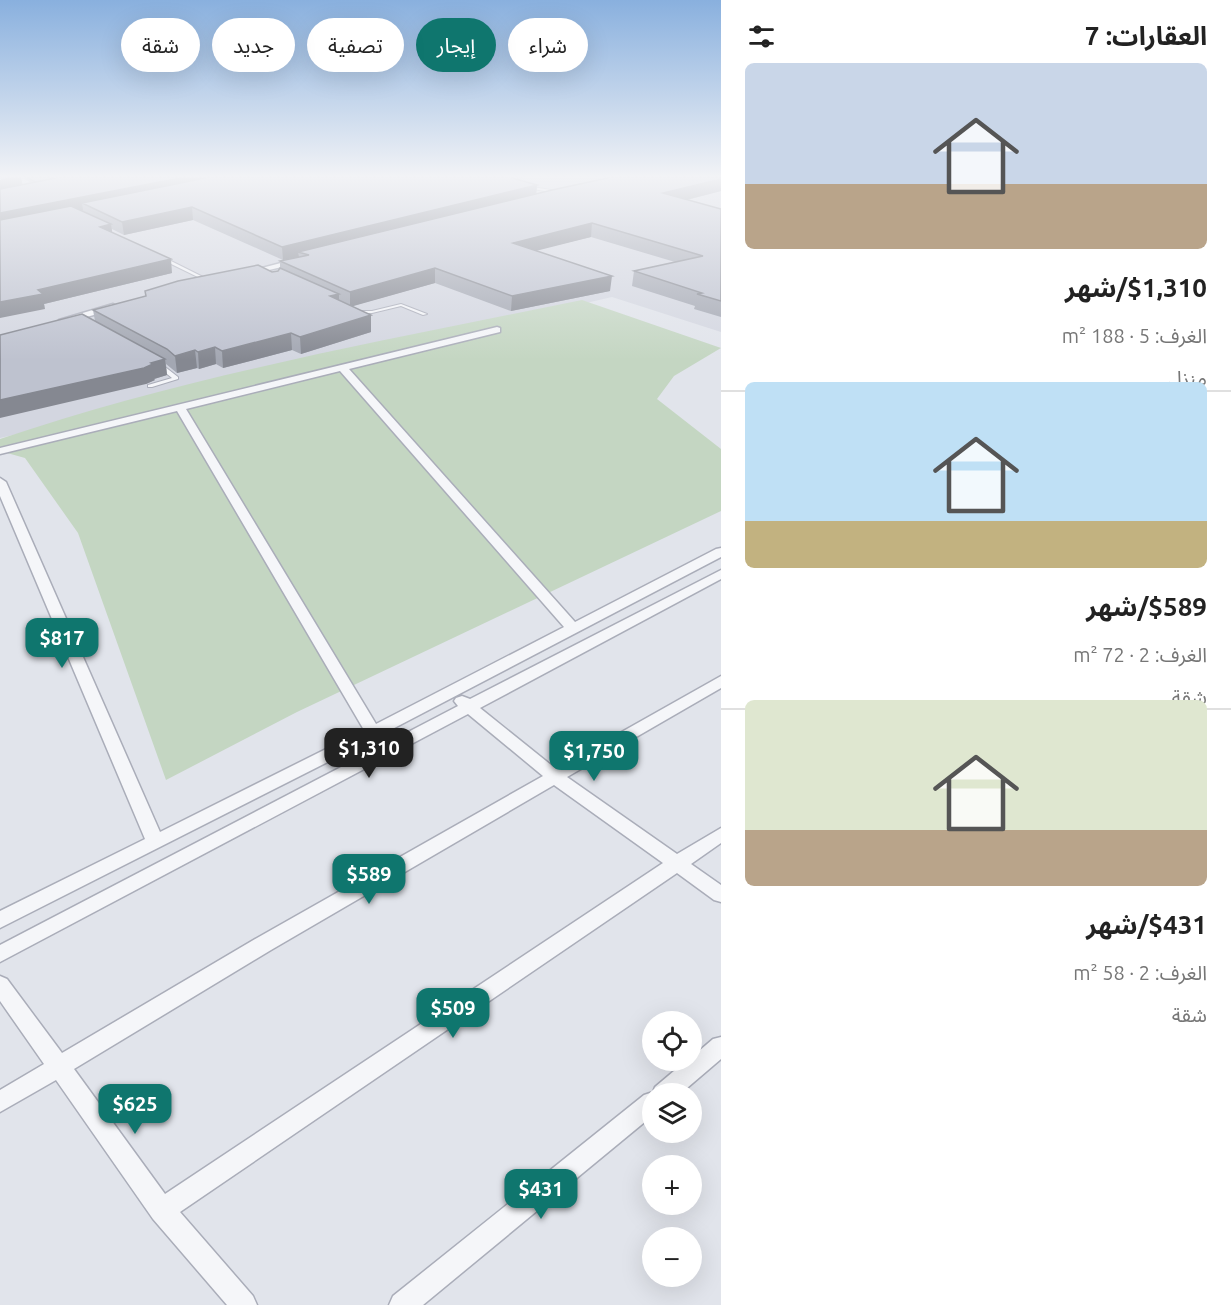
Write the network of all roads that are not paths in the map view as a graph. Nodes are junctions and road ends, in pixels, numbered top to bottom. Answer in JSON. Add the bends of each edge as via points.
{"nodes":[{"id":1,"x":158,"y":257,"type":"edge"},
{"id":2,"x":306,"y":259,"type":"edge"},
{"id":3,"x":258,"y":273,"type":"junction"},
{"id":4,"x":241,"y":275,"type":"edge"},
{"id":5,"x":271,"y":275,"type":"edge"},
{"id":6,"x":221,"y":280,"type":"edge"},
{"id":7,"x":211,"y":282,"type":"junction"},
{"id":8,"x":200,"y":285,"type":"edge"},
{"id":9,"x":119,"y":306,"type":"edge"},
{"id":10,"x":347,"y":310,"type":"edge"},
{"id":11,"x":425,"y":314,"type":"dead end"},
{"id":12,"x":349,"y":316,"type":"edge"},
{"id":13,"x":72,"y":318,"type":"junction"},
{"id":14,"x":360,"y":321,"type":"edge"},
{"id":15,"x":52,"y":323,"type":"edge"},
{"id":16,"x":83,"y":323,"type":"edge"},
{"id":17,"x":497,"y":330,"type":"dead end"},
{"id":18,"x":150,"y":360,"type":"edge"},
{"id":19,"x":343,"y":369,"type":"junction"},
{"id":20,"x":150,"y":386,"type":"dead end"},
{"id":21,"x":179,"y":406,"type":"junction"},
{"id":22,"x":0,"y":451,"type":"edge"},
{"id":23,"x":0,"y":482,"type":"edge"},
{"id":24,"x":721,"y":552,"type":"edge"},
{"id":25,"x":721,"y":574,"type":"edge"},
{"id":26,"x":574,"y":629,"type":"junction"},
{"id":27,"x":721,"y":681,"type":"edge"},
{"id":28,"x":451,"y":693,"type":"junction"},
{"id":29,"x":469,"y":706,"type":"junction"},
{"id":30,"x":373,"y":732,"type":"junction"},
{"id":31,"x":555,"y":777,"type":"junction"},
{"id":32,"x":721,"y":834,"type":"edge"},
{"id":33,"x":155,"y":843,"type":"junction"},
{"id":34,"x":679,"y":863,"type":"junction"},
{"id":35,"x":721,"y":895,"type":"edge"},
{"id":36,"x":0,"y":920,"type":"edge"},
{"id":37,"x":0,"y":954,"type":"edge"},
{"id":38,"x":0,"y":985,"type":"edge"},
{"id":39,"x":721,"y":1046,"type":"edge"},
{"id":40,"x":60,"y":1065,"type":"junction"},
{"id":41,"x":676,"y":1083,"type":"edge"},
{"id":42,"x":0,"y":1102,"type":"edge"},
{"id":43,"x":642,"y":1110,"type":"edge"},
{"id":44,"x":162,"y":1210,"type":"junction"},
{"id":45,"x":244,"y":1305,"type":"edge"},
{"id":46,"x":402,"y":1305,"type":"edge"}],
"edges":[{"from":1,"to":7,"type":"lane"},
{"from":2,"to":3,"type":"street"},
{"from":3,"to":4,"type":"street"},
{"from":3,"to":5,"type":"lane"},
{"from":6,"to":7,"type":"street"},
{"from":7,"to":8,"type":"street"},
{"from":9,"to":13,"type":"street"},
{"from":10,"to":11,"type":"lane","via":[[366,312],[401,305]]},
{"from":12,"to":14,"type":"lane"},
{"from":13,"to":15,"type":"street"},
{"from":13,"to":16,"type":"lane"},
{"from":17,"to":19,"type":"street"},
{"from":18,"to":20,"type":"lane","via":[[176,378]]},
{"from":19,"to":21,"type":"street"},
{"from":19,"to":26,"type":"street"},
{"from":21,"to":22,"type":"street"},
{"from":21,"to":30,"type":"street"},
{"from":23,"to":33,"type":"street"},
{"from":24,"to":26,"type":"street"},
{"from":25,"to":29,"type":"street"},
{"from":26,"to":28,"type":"street"},
{"from":27,"to":31,"type":"street"},
{"from":28,"to":29,"type":"street"},
{"from":28,"to":30,"type":"street"},
{"from":29,"to":31,"type":"street"},
{"from":29,"to":37,"type":"street"},
{"from":30,"to":33,"type":"street"},
{"from":31,"to":34,"type":"street"},
{"from":31,"to":40,"type":"street"},
{"from":32,"to":34,"type":"street"},
{"from":33,"to":36,"type":"street"},
{"from":34,"to":35,"type":"street"},
{"from":34,"to":44,"type":"street"},
{"from":38,"to":40,"type":"street"},
{"from":39,"to":41,"type":"street"},
{"from":40,"to":42,"type":"street"},
{"from":40,"to":44,"type":"street"},
{"from":43,"to":46,"type":"street"},
{"from":44,"to":45,"type":"street"}]}
